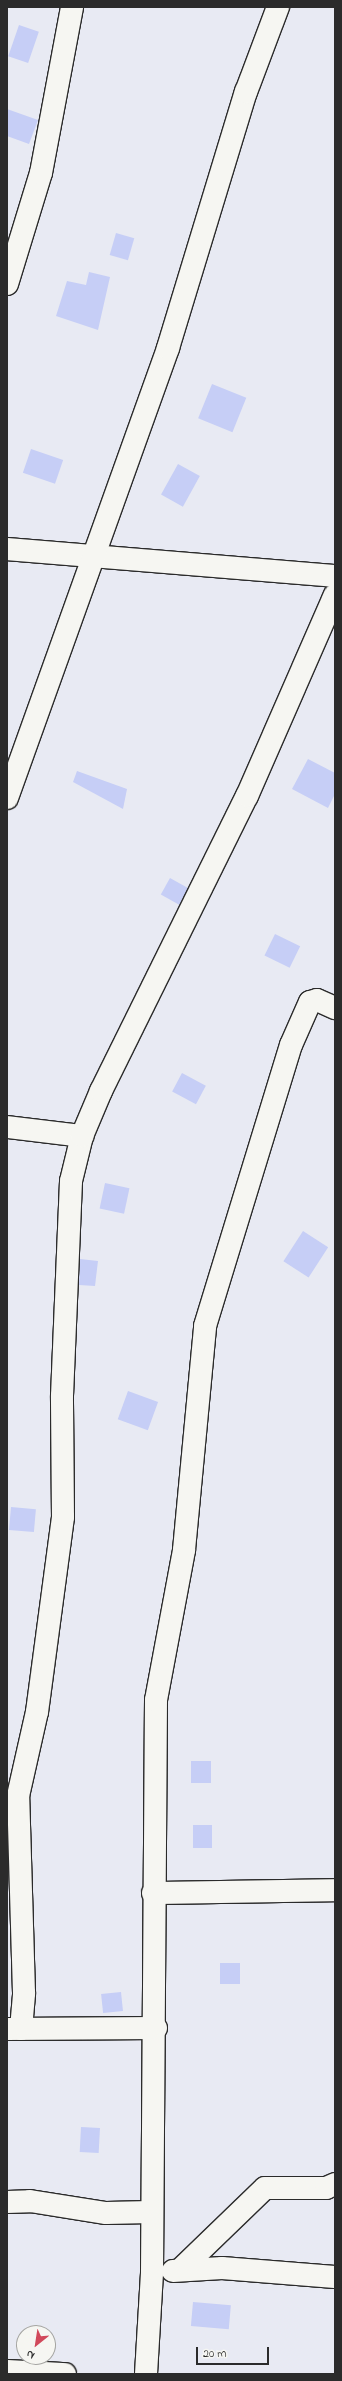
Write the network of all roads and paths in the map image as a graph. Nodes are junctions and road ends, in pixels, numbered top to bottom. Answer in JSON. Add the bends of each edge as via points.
{"nodes":[{"id":1,"x":72,"y":7,"type":"edge"},
{"id":2,"x":278,"y":7,"type":"edge"},
{"id":3,"x":7,"y":284,"type":"edge"},
{"id":4,"x":7,"y":549,"type":"edge"},
{"id":5,"x":96,"y":556,"type":"junction"},
{"id":6,"x":335,"y":576,"type":"edge"},
{"id":7,"x":335,"y":595,"type":"edge"},
{"id":8,"x":7,"y":798,"type":"edge"},
{"id":9,"x":335,"y":1008,"type":"edge"},
{"id":10,"x":7,"y":1127,"type":"edge"},
{"id":11,"x":82,"y":1136,"type":"junction"},
{"id":12,"x":335,"y":1890,"type":"edge"},
{"id":13,"x":152,"y":1893,"type":"junction"},
{"id":14,"x":156,"y":2028,"type":"junction"},
{"id":15,"x":14,"y":2029,"type":"edge"},
{"id":16,"x":335,"y":2184,"type":"edge"},
{"id":17,"x":7,"y":2202,"type":"edge"},
{"id":18,"x":151,"y":2212,"type":"junction"},
{"id":19,"x":180,"y":2270,"type":"junction"},
{"id":20,"x":152,"y":2273,"type":"junction"},
{"id":21,"x":335,"y":2277,"type":"edge"},
{"id":22,"x":7,"y":2372,"type":"edge"},
{"id":23,"x":65,"y":2374,"type":"edge"},
{"id":24,"x":146,"y":2374,"type":"edge"}],
"edges":[{"from":1,"to":3,"type":"street","via":[[41,173]]},
{"from":2,"to":5,"type":"street","via":[[246,92],[168,348],[124,464]]},
{"from":4,"to":5,"type":"street"},
{"from":5,"to":6,"type":"street"},
{"from":5,"to":8,"type":"street"},
{"from":7,"to":11,"type":"street","via":[[247,796],[104,1084]]},
{"from":9,"to":13,"type":"street","via":[[317,1000],[310,1002],[291,1045],[205,1326],[184,1550],[156,1700]]},
{"from":10,"to":11,"type":"street"},
{"from":11,"to":15,"type":"street","via":[[68,1201],[62,1396],[63,1517],[37,1712],[18,1796],[24,1992]]},
{"from":12,"to":13,"type":"street"},
{"from":13,"to":14,"type":"street"},
{"from":14,"to":15,"type":"street"},
{"from":14,"to":18,"type":"street"},
{"from":16,"to":19,"type":"street","via":[[326,2188],[265,2188]]},
{"from":17,"to":18,"type":"street","via":[[30,2202],[106,2213]]},
{"from":18,"to":20,"type":"street"},
{"from":19,"to":20,"type":"street"},
{"from":19,"to":21,"type":"street","via":[[222,2268]]},
{"from":20,"to":24,"type":"street"},
{"from":22,"to":23,"type":"street"}]}
